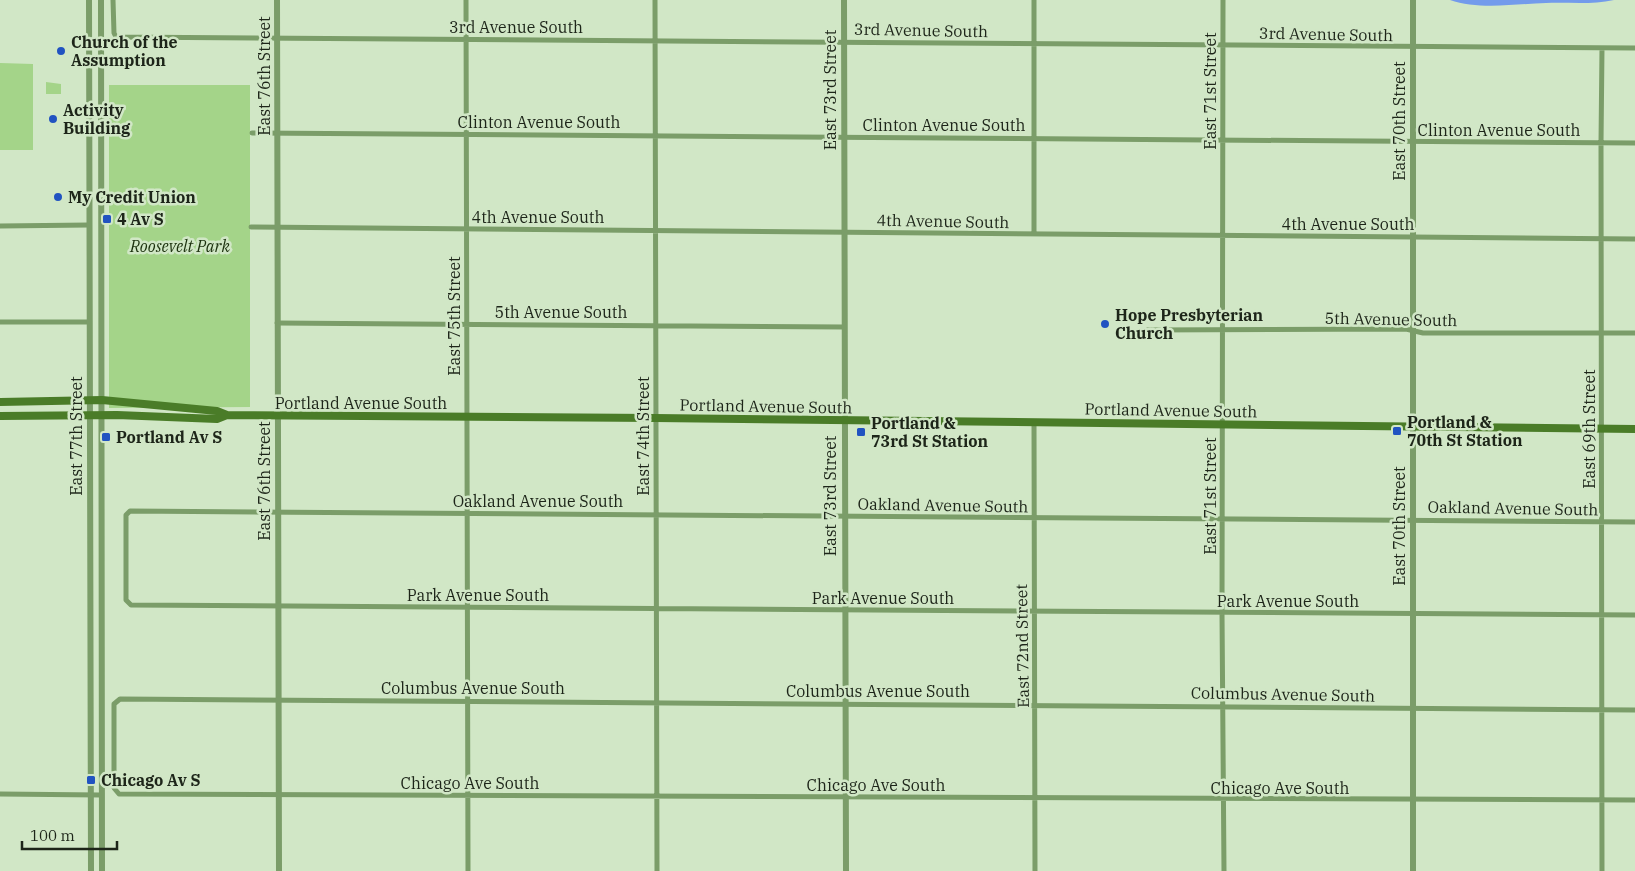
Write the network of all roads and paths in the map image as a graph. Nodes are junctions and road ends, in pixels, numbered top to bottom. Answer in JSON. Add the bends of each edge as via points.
{"nodes":[{"id":1,"x":89,"y":0,"type":"edge"},
{"id":2,"x":101,"y":0,"type":"edge"},
{"id":3,"x":114,"y":0,"type":"edge"},
{"id":4,"x":277,"y":0,"type":"edge"},
{"id":5,"x":466,"y":0,"type":"edge"},
{"id":6,"x":655,"y":0,"type":"edge"},
{"id":7,"x":844,"y":0,"type":"edge"},
{"id":8,"x":1034,"y":0,"type":"edge"},
{"id":9,"x":1223,"y":0,"type":"edge"},
{"id":10,"x":1412,"y":0,"type":"edge"},
{"id":11,"x":277,"y":39,"type":"junction"},
{"id":12,"x":466,"y":40,"type":"junction"},
{"id":13,"x":655,"y":40,"type":"junction"},
{"id":14,"x":844,"y":42,"type":"junction"},
{"id":15,"x":1034,"y":44,"type":"junction"},
{"id":16,"x":1223,"y":46,"type":"junction"},
{"id":17,"x":1412,"y":48,"type":"junction"},
{"id":18,"x":1602,"y":48,"type":"junction"},
{"id":19,"x":1635,"y":48,"type":"edge"},
{"id":20,"x":278,"y":132,"type":"junction"},
{"id":21,"x":252,"y":133,"type":"dead end"},
{"id":22,"x":466,"y":134,"type":"junction"},
{"id":23,"x":655,"y":135,"type":"junction"},
{"id":24,"x":844,"y":137,"type":"junction"},
{"id":25,"x":1034,"y":138,"type":"junction"},
{"id":26,"x":1223,"y":140,"type":"junction"},
{"id":27,"x":1412,"y":142,"type":"junction"},
{"id":28,"x":1600,"y":143,"type":"junction"},
{"id":29,"x":1635,"y":144,"type":"edge"},
{"id":30,"x":89,"y":225,"type":"junction"},
{"id":31,"x":0,"y":226,"type":"edge"},
{"id":32,"x":251,"y":227,"type":"dead end"},
{"id":33,"x":278,"y":227,"type":"junction"},
{"id":34,"x":466,"y":229,"type":"junction"},
{"id":35,"x":655,"y":230,"type":"junction"},
{"id":36,"x":844,"y":232,"type":"junction"},
{"id":37,"x":1034,"y":234,"type":"junction"},
{"id":38,"x":1223,"y":235,"type":"junction"},
{"id":39,"x":1412,"y":237,"type":"junction"},
{"id":40,"x":1601,"y":239,"type":"junction"},
{"id":41,"x":1635,"y":239,"type":"edge"},
{"id":42,"x":0,"y":322,"type":"edge"},
{"id":43,"x":89,"y":322,"type":"junction"},
{"id":44,"x":277,"y":323,"type":"junction"},
{"id":45,"x":466,"y":324,"type":"junction"},
{"id":46,"x":655,"y":325,"type":"junction"},
{"id":47,"x":844,"y":327,"type":"junction"},
{"id":48,"x":1147,"y":330,"type":"dead end"},
{"id":49,"x":1222,"y":330,"type":"junction"},
{"id":50,"x":1412,"y":330,"type":"junction"},
{"id":51,"x":1602,"y":333,"type":"junction"},
{"id":52,"x":1635,"y":333,"type":"edge"},
{"id":53,"x":90,"y":400,"type":"junction"},
{"id":54,"x":102,"y":400,"type":"junction"},
{"id":55,"x":0,"y":402,"type":"edge"},
{"id":56,"x":90,"y":415,"type":"junction"},
{"id":57,"x":227,"y":415,"type":"junction"},
{"id":58,"x":0,"y":416,"type":"edge"},
{"id":59,"x":102,"y":416,"type":"junction"},
{"id":60,"x":468,"y":416,"type":"junction"},
{"id":61,"x":278,"y":417,"type":"junction"},
{"id":62,"x":655,"y":418,"type":"junction"},
{"id":63,"x":844,"y":421,"type":"junction"},
{"id":64,"x":1034,"y":422,"type":"junction"},
{"id":65,"x":1222,"y":424,"type":"junction"},
{"id":66,"x":1412,"y":426,"type":"junction"},
{"id":67,"x":1601,"y":429,"type":"junction"},
{"id":68,"x":1635,"y":429,"type":"edge"},
{"id":69,"x":278,"y":512,"type":"junction"},
{"id":70,"x":468,"y":513,"type":"junction"},
{"id":71,"x":655,"y":515,"type":"junction"},
{"id":72,"x":844,"y":516,"type":"junction"},
{"id":73,"x":1034,"y":518,"type":"junction"},
{"id":74,"x":1222,"y":519,"type":"junction"},
{"id":75,"x":1412,"y":519,"type":"junction"},
{"id":76,"x":1601,"y":522,"type":"junction"},
{"id":77,"x":1635,"y":522,"type":"edge"},
{"id":78,"x":131,"y":605,"type":"joint"},
{"id":79,"x":279,"y":606,"type":"junction"},
{"id":80,"x":467,"y":607,"type":"junction"},
{"id":81,"x":655,"y":609,"type":"junction"},
{"id":82,"x":844,"y":610,"type":"junction"},
{"id":83,"x":1034,"y":611,"type":"junction"},
{"id":84,"x":1222,"y":613,"type":"junction"},
{"id":85,"x":1412,"y":614,"type":"junction"},
{"id":86,"x":1601,"y":615,"type":"junction"},
{"id":87,"x":1635,"y":615,"type":"edge"},
{"id":88,"x":279,"y":700,"type":"junction"},
{"id":89,"x":469,"y":701,"type":"junction"},
{"id":90,"x":657,"y":701,"type":"junction"},
{"id":91,"x":846,"y":703,"type":"junction"},
{"id":92,"x":1035,"y":704,"type":"junction"},
{"id":93,"x":1224,"y":706,"type":"junction"},
{"id":94,"x":1412,"y":708,"type":"junction"},
{"id":95,"x":1601,"y":709,"type":"junction"},
{"id":96,"x":1635,"y":710,"type":"edge"},
{"id":97,"x":116,"y":792,"type":"joint"},
{"id":98,"x":0,"y":794,"type":"edge"},
{"id":99,"x":91,"y":795,"type":"junction"},
{"id":100,"x":101,"y":795,"type":"junction"},
{"id":101,"x":279,"y":796,"type":"junction"},
{"id":102,"x":468,"y":796,"type":"junction"},
{"id":103,"x":657,"y":796,"type":"junction"},
{"id":104,"x":846,"y":797,"type":"junction"},
{"id":105,"x":1035,"y":798,"type":"junction"},
{"id":106,"x":1224,"y":800,"type":"junction"},
{"id":107,"x":1601,"y":800,"type":"junction"},
{"id":108,"x":1635,"y":800,"type":"edge"},
{"id":109,"x":1413,"y":801,"type":"junction"},
{"id":110,"x":91,"y":871,"type":"edge"},
{"id":111,"x":102,"y":871,"type":"edge"},
{"id":112,"x":279,"y":871,"type":"edge"},
{"id":113,"x":468,"y":871,"type":"edge"},
{"id":114,"x":657,"y":871,"type":"edge"},
{"id":115,"x":846,"y":871,"type":"edge"},
{"id":116,"x":1036,"y":871,"type":"edge"},
{"id":117,"x":1224,"y":871,"type":"edge"},
{"id":118,"x":1414,"y":871,"type":"edge"},
{"id":119,"x":1602,"y":871,"type":"edge"}],
"edges":[{"from":1,"to":30,"type":"street","name":"East 77th Street"},
{"from":2,"to":54,"type":"street","name":"East 77th Street"},
{"from":3,"to":11,"type":"street","name":"3rd Avenue South","via":[[116,37]]},
{"from":4,"to":11,"type":"street","name":"East 76th Street"},
{"from":5,"to":12,"type":"street","name":"East 75th Street"},
{"from":6,"to":13,"type":"street","name":"East 74th Street"},
{"from":7,"to":14,"type":"street","name":"East 73rd Street"},
{"from":8,"to":15,"type":"street"},
{"from":9,"to":16,"type":"street","name":"East 71st Street"},
{"from":10,"to":17,"type":"street","name":"East 70th Street"},
{"from":11,"to":12,"type":"street","name":"3rd Avenue South"},
{"from":11,"to":20,"type":"street","name":"East 76th Street"},
{"from":12,"to":13,"type":"street","name":"3rd Avenue South"},
{"from":12,"to":22,"type":"street","name":"East 75th Street"},
{"from":13,"to":14,"type":"street","name":"3rd Avenue South"},
{"from":13,"to":23,"type":"street","name":"East 74th Street"},
{"from":14,"to":15,"type":"street","name":"3rd Avenue South"},
{"from":14,"to":24,"type":"street","name":"East 73rd Street"},
{"from":15,"to":16,"type":"street","name":"3rd Avenue South"},
{"from":15,"to":25,"type":"street"},
{"from":16,"to":17,"type":"street","name":"3rd Avenue South"},
{"from":16,"to":26,"type":"street","name":"East 71st Street"},
{"from":17,"to":18,"type":"street","name":"3rd Avenue South"},
{"from":17,"to":27,"type":"street","name":"East 70th Street"},
{"from":18,"to":19,"type":"street","name":"3rd Avenue South"},
{"from":18,"to":28,"type":"street","name":"East 69th Street"},
{"from":20,"to":21,"type":"street","name":"Clinton Avenue South"},
{"from":20,"to":22,"type":"street","name":"Clinton Avenue South"},
{"from":20,"to":33,"type":"street","name":"East 76th Street"},
{"from":22,"to":23,"type":"street","name":"Clinton Avenue South"},
{"from":22,"to":34,"type":"street","name":"East 75th Street"},
{"from":23,"to":24,"type":"street","name":"Clinton Avenue South"},
{"from":23,"to":35,"type":"street","name":"East 74th Street"},
{"from":24,"to":25,"type":"street","name":"Clinton Avenue South"},
{"from":24,"to":36,"type":"street","name":"East 73rd Street"},
{"from":25,"to":26,"type":"street","name":"Clinton Avenue South"},
{"from":25,"to":37,"type":"street"},
{"from":26,"to":27,"type":"street","name":"Clinton Avenue South"},
{"from":26,"to":38,"type":"street","name":"East 71st Street"},
{"from":27,"to":28,"type":"street","name":"Clinton Avenue South"},
{"from":27,"to":39,"type":"street","name":"East 70th Street"},
{"from":28,"to":29,"type":"street","name":"Clinton Avenue South"},
{"from":28,"to":40,"type":"street","name":"East 69th Street"},
{"from":30,"to":31,"type":"street"},
{"from":30,"to":43,"type":"street","name":"East 77th Street"},
{"from":32,"to":33,"type":"street","name":"4th Avenue South"},
{"from":33,"to":34,"type":"street","name":"4th Avenue South"},
{"from":33,"to":44,"type":"street","name":"East 76th Street"},
{"from":34,"to":35,"type":"street","name":"4th Avenue South"},
{"from":34,"to":45,"type":"street","name":"East 75th Street"},
{"from":35,"to":36,"type":"street","name":"4th Avenue South"},
{"from":35,"to":46,"type":"street","name":"East 74th Street"},
{"from":36,"to":37,"type":"street","name":"4th Avenue South"},
{"from":36,"to":47,"type":"street","name":"East 73rd Street"},
{"from":37,"to":38,"type":"street","name":"4th Avenue South"},
{"from":38,"to":39,"type":"street","name":"4th Avenue South"},
{"from":38,"to":49,"type":"street","name":"East 71st Street"},
{"from":39,"to":40,"type":"street","name":"4th Avenue South"},
{"from":39,"to":50,"type":"street","name":"East 70th Street"},
{"from":40,"to":41,"type":"street","name":"4th Avenue South"},
{"from":40,"to":51,"type":"street","name":"East 69th Street"},
{"from":42,"to":43,"type":"street"},
{"from":43,"to":53,"type":"street","name":"East 77th Street"},
{"from":44,"to":45,"type":"street","name":"5th Avenue South"},
{"from":44,"to":61,"type":"street","name":"East 76th Street"},
{"from":45,"to":46,"type":"street","name":"5th Avenue South"},
{"from":45,"to":60,"type":"street","name":"East 75th Street"},
{"from":46,"to":47,"type":"street","name":"5th Avenue South"},
{"from":46,"to":62,"type":"street","name":"East 74th Street"},
{"from":47,"to":63,"type":"street","name":"East 73rd Street"},
{"from":48,"to":49,"type":"street","name":"5th Avenue South"},
{"from":49,"to":50,"type":"street","name":"5th Avenue South"},
{"from":49,"to":65,"type":"street","name":"East 71st Street"},
{"from":50,"to":51,"type":"street","name":"5th Avenue South","via":[[1423,333]]},
{"from":50,"to":66,"type":"street","name":"East 70th Street"},
{"from":51,"to":52,"type":"street","name":"5th Avenue South"},
{"from":51,"to":67,"type":"street","name":"East 69th Street"},
{"from":53,"to":54,"type":"main road","name":"Portland Avenue South"},
{"from":53,"to":55,"type":"main road","name":"Portland Avenue South"},
{"from":53,"to":56,"type":"street","name":"East 77th Street"},
{"from":54,"to":57,"type":"main road","name":"Portland Avenue South","via":[[217,411]]},
{"from":54,"to":59,"type":"street","name":"East 77th Street"},
{"from":56,"to":58,"type":"main road","name":"Portland Avenue South"},
{"from":56,"to":59,"type":"main road","name":"Portland Avenue South"},
{"from":56,"to":99,"type":"street","name":"East 77th Street"},
{"from":57,"to":59,"type":"main road","name":"Portland Avenue South","via":[[217,419]]},
{"from":57,"to":61,"type":"main road","name":"Portland Avenue South"},
{"from":59,"to":100,"type":"street","name":"East 77th Street"},
{"from":60,"to":61,"type":"main road","name":"Portland Avenue South"},
{"from":60,"to":62,"type":"main road","name":"Portland Avenue South"},
{"from":60,"to":70,"type":"street","name":"East 75th Street"},
{"from":61,"to":69,"type":"street","name":"East 76th Street"},
{"from":62,"to":63,"type":"main road","name":"Portland Avenue South"},
{"from":62,"to":71,"type":"street","name":"East 74th Street"},
{"from":63,"to":64,"type":"main road","name":"Portland Avenue South"},
{"from":63,"to":72,"type":"street","name":"East 73rd Street"},
{"from":64,"to":65,"type":"main road","name":"Portland Avenue South"},
{"from":64,"to":73,"type":"street","name":"East 72nd Street"},
{"from":65,"to":66,"type":"main road","name":"Portland Avenue South"},
{"from":65,"to":74,"type":"street","name":"East 71st Street"},
{"from":66,"to":67,"type":"main road","name":"Portland Avenue South"},
{"from":66,"to":75,"type":"street","name":"East 70th Street"},
{"from":67,"to":68,"type":"main road","name":"Portland Avenue South"},
{"from":67,"to":76,"type":"street","name":"East 69th Street"},
{"from":69,"to":70,"type":"street","name":"Oakland Avenue South"},
{"from":69,"to":78,"type":"street","name":"Oakland Avenue South","via":[[130,511],[126,515],[126,600]]},
{"from":69,"to":79,"type":"street","name":"East 76th Street"},
{"from":70,"to":71,"type":"street","name":"Oakland Avenue South"},
{"from":70,"to":80,"type":"street","name":"East 75th Street"},
{"from":71,"to":72,"type":"street","name":"Oakland Avenue South"},
{"from":71,"to":81,"type":"street","name":"East 74th Street"},
{"from":72,"to":73,"type":"street","name":"Oakland Avenue South"},
{"from":72,"to":82,"type":"street","name":"East 73rd Street"},
{"from":73,"to":74,"type":"street","name":"Oakland Avenue South"},
{"from":73,"to":83,"type":"street","name":"East 72nd Street"},
{"from":74,"to":75,"type":"street","name":"Oakland Avenue South"},
{"from":74,"to":84,"type":"street","name":"East 71st Street"},
{"from":75,"to":76,"type":"street","name":"Oakland Avenue South"},
{"from":75,"to":85,"type":"street","name":"East 70th Street"},
{"from":76,"to":77,"type":"street","name":"Oakland Avenue South"},
{"from":76,"to":86,"type":"street","name":"East 69th Street"},
{"from":78,"to":79,"type":"street","name":"Park Avenue South"},
{"from":79,"to":80,"type":"street","name":"Park Avenue South"},
{"from":79,"to":88,"type":"street","name":"East 76th Street"},
{"from":80,"to":81,"type":"street","name":"Park Avenue South"},
{"from":80,"to":89,"type":"street","name":"East 75th Street"},
{"from":81,"to":82,"type":"street","name":"Park Avenue South"},
{"from":81,"to":90,"type":"street","name":"East 74th Street"},
{"from":82,"to":83,"type":"street","name":"Park Avenue South"},
{"from":82,"to":91,"type":"street","name":"East 73rd Street"},
{"from":83,"to":84,"type":"street","name":"Park Avenue South"},
{"from":83,"to":92,"type":"street","name":"East 72nd Street"},
{"from":84,"to":85,"type":"street","name":"Park Avenue South"},
{"from":84,"to":93,"type":"street","name":"East 71st Street"},
{"from":85,"to":86,"type":"street","name":"Park Avenue South"},
{"from":85,"to":94,"type":"street","name":"East 70th Street"},
{"from":86,"to":87,"type":"street","name":"Park Avenue South"},
{"from":86,"to":95,"type":"street","name":"East 69th Street"},
{"from":88,"to":89,"type":"street","name":"Columbus Avenue South"},
{"from":88,"to":97,"type":"street","name":"Columbus Avenue South","via":[[120,699],[114,704]]},
{"from":88,"to":101,"type":"street","name":"East 76th Street"},
{"from":89,"to":90,"type":"street","name":"Columbus Avenue South"},
{"from":89,"to":102,"type":"street","name":"East 75th Street"},
{"from":90,"to":91,"type":"street","name":"Columbus Avenue South"},
{"from":90,"to":103,"type":"street","name":"East 74th Street"},
{"from":91,"to":92,"type":"street","name":"Columbus Avenue South"},
{"from":91,"to":104,"type":"street","name":"East 73rd Street"},
{"from":92,"to":93,"type":"street","name":"Columbus Avenue South"},
{"from":92,"to":105,"type":"street","name":"East 72nd Street"},
{"from":93,"to":94,"type":"street","name":"Columbus Avenue South"},
{"from":93,"to":106,"type":"street","name":"East 71st Street"},
{"from":94,"to":95,"type":"street","name":"Columbus Avenue South"},
{"from":94,"to":109,"type":"street","name":"East 70th Street"},
{"from":95,"to":96,"type":"street","name":"Columbus Avenue South"},
{"from":95,"to":107,"type":"street","name":"East 69th Street"},
{"from":97,"to":101,"type":"street","name":"Chicago Ave South"},
{"from":98,"to":99,"type":"street"},
{"from":99,"to":100,"type":"street"},
{"from":99,"to":110,"type":"street","name":"East 77th Street"},
{"from":100,"to":111,"type":"street","name":"East 77th Street"},
{"from":101,"to":102,"type":"street","name":"Chicago Ave South"},
{"from":101,"to":112,"type":"street","name":"East 76th Street"},
{"from":102,"to":103,"type":"street","name":"Chicago Ave South"},
{"from":102,"to":113,"type":"street","name":"East 75th Street"},
{"from":103,"to":104,"type":"street","name":"Chicago Ave South"},
{"from":103,"to":114,"type":"street","name":"East 74th Street"},
{"from":104,"to":105,"type":"street","name":"Chicago Ave South"},
{"from":104,"to":115,"type":"street","name":"East 73rd Street"},
{"from":105,"to":106,"type":"street","name":"Chicago Ave South"},
{"from":105,"to":116,"type":"street","name":"East 72nd Street"},
{"from":106,"to":109,"type":"street","name":"Chicago Ave South"},
{"from":106,"to":117,"type":"street","name":"East 71st Street"},
{"from":107,"to":108,"type":"street","name":"Chicago Ave South"},
{"from":107,"to":109,"type":"street","name":"Chicago Ave South"},
{"from":107,"to":119,"type":"street","name":"East 69th Street"},
{"from":109,"to":118,"type":"street","name":"East 70th Street"}]}
